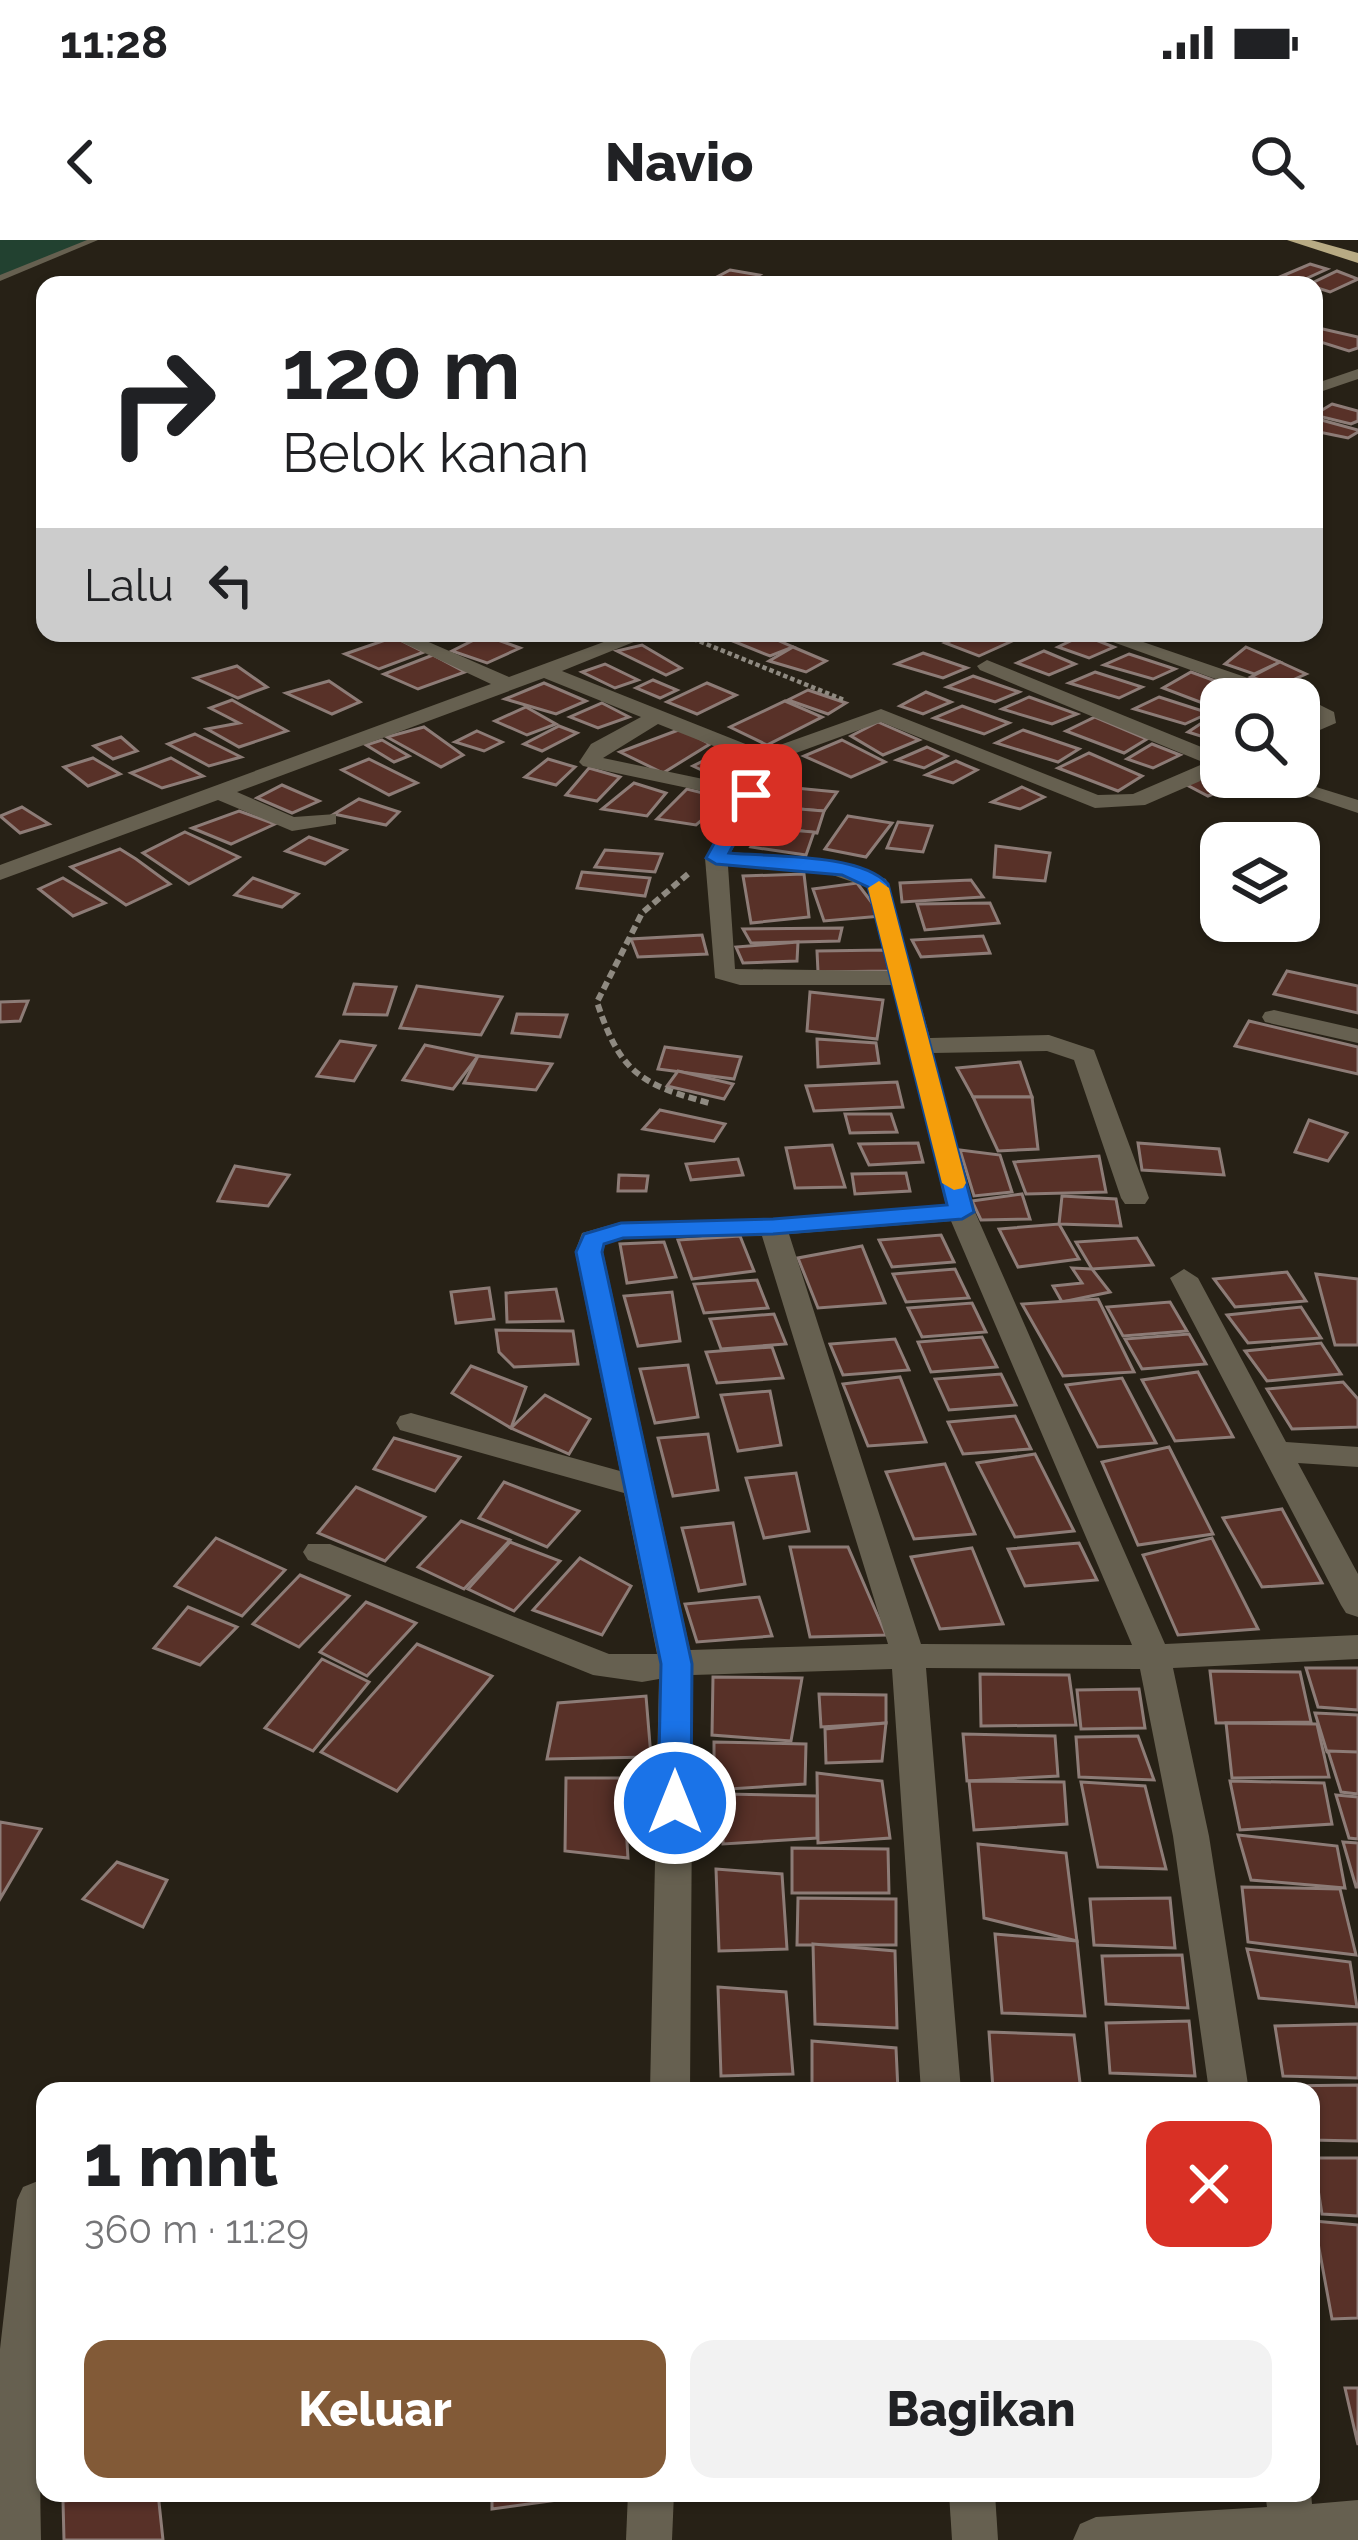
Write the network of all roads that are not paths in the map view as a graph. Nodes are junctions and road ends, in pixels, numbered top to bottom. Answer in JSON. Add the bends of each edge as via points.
{"nodes":[{"id":1,"x":94,"y":240,"type":"edge"},
{"id":2,"x":1294,"y":240,"type":"edge"},
{"id":3,"x":1321,"y":240,"type":"edge"},
{"id":4,"x":1358,"y":254,"type":"edge"},
{"id":5,"x":0,"y":278,"type":"edge"},
{"id":6,"x":1358,"y":374,"type":"edge"},
{"id":7,"x":1323,"y":386,"type":"edge"},
{"id":8,"x":412,"y":642,"type":"edge"},
{"id":9,"x":622,"y":642,"type":"edge"},
{"id":10,"x":1124,"y":642,"type":"edge"},
{"id":11,"x":987,"y":666,"type":"dead end"},
{"id":12,"x":544,"y":671,"type":"junction"},
{"id":13,"x":1229,"y":678,"type":"edge"},
{"id":14,"x":508,"y":684,"type":"junction"},
{"id":15,"x":657,"y":716,"type":"junction"},
{"id":16,"x":1200,"y":754,"type":"edge"},
{"id":17,"x":763,"y":758,"type":"junction"},
{"id":18,"x":1200,"y":772,"type":"edge"},
{"id":19,"x":216,"y":791,"type":"junction"},
{"id":20,"x":751,"y":795,"type":"junction"},
{"id":21,"x":1320,"y":795,"type":"edge"},
{"id":22,"x":1358,"y":807,"type":"edge"},
{"id":23,"x":328,"y":819,"type":"dead end"},
{"id":24,"x":716,"y":858,"type":"junction"},
{"id":25,"x":0,"y":872,"type":"edge"},
{"id":26,"x":902,"y":978,"type":"junction"},
{"id":27,"x":1274,"y":1017,"type":"dead end"},
{"id":28,"x":1358,"y":1036,"type":"edge"},
{"id":29,"x":919,"y":1046,"type":"junction"},
{"id":30,"x":1135,"y":1198,"type":"dead end"},
{"id":31,"x":962,"y":1212,"type":"junction"},
{"id":32,"x":773,"y":1227,"type":"junction"},
{"id":33,"x":1184,"y":1278,"type":"dead end"},
{"id":34,"x":411,"y":1423,"type":"dead end"},
{"id":35,"x":1276,"y":1451,"type":"junction"},
{"id":36,"x":1358,"y":1457,"type":"edge"},
{"id":37,"x":636,"y":1486,"type":"junction"},
{"id":38,"x":319,"y":1552,"type":"dead end"},
{"id":39,"x":1357,"y":1599,"type":"edge"},
{"id":40,"x":1358,"y":1648,"type":"edge"},
{"id":41,"x":908,"y":1656,"type":"junction"},
{"id":42,"x":1154,"y":1657,"type":"junction"},
{"id":43,"x":676,"y":1664,"type":"junction"},
{"id":44,"x":670,"y":2082,"type":"edge"},
{"id":45,"x":940,"y":2082,"type":"edge"},
{"id":46,"x":1228,"y":2082,"type":"edge"},
{"id":47,"x":36,"y":2219,"type":"edge"},
{"id":48,"x":651,"y":2502,"type":"edge"},
{"id":49,"x":973,"y":2502,"type":"edge"},
{"id":50,"x":1291,"y":2510,"type":"edge"},
{"id":51,"x":1358,"y":2523,"type":"edge"},
{"id":52,"x":18,"y":2540,"type":"edge"},
{"id":53,"x":649,"y":2540,"type":"edge"},
{"id":54,"x":975,"y":2540,"type":"edge"},
{"id":55,"x":1096,"y":2540,"type":"edge"}],
"edges":[{"from":1,"to":5,"type":"lane"},
{"from":2,"to":4,"type":"highway"},
{"from":3,"to":4,"type":"highway"},
{"from":6,"to":7,"type":"street"},
{"from":8,"to":14,"type":"street"},
{"from":9,"to":12,"type":"street"},
{"from":10,"to":13,"type":"street"},
{"from":11,"to":16,"type":"street"},
{"from":12,"to":14,"type":"street"},
{"from":12,"to":15,"type":"street"},
{"from":14,"to":19,"type":"street"},
{"from":15,"to":17,"type":"street"},
{"from":15,"to":20,"type":"street","via":[[598,748],[590,762]]},
{"from":17,"to":18,"type":"street","via":[[881,715],[1095,802],[1137,800]]},
{"from":17,"to":20,"type":"street","via":[[767,771]]},
{"from":19,"to":23,"type":"street","via":[[284,822]]},
{"from":19,"to":25,"type":"street"},
{"from":20,"to":24,"type":"street"},
{"from":21,"to":22,"type":"street"},
{"from":24,"to":26,"type":"street","via":[[866,874],[878,884]]},
{"from":24,"to":26,"type":"street","via":[[723,973]]},
{"from":26,"to":29,"type":"street"},
{"from":27,"to":28,"type":"street"},
{"from":29,"to":30,"type":"street","via":[[1049,1043],[1085,1054]]},
{"from":29,"to":31,"type":"street"},
{"from":31,"to":32,"type":"street"},
{"from":31,"to":42,"type":"street"},
{"from":32,"to":37,"type":"street","via":[[621,1230],[592,1239]]},
{"from":32,"to":41,"type":"street"},
{"from":33,"to":35,"type":"street"},
{"from":34,"to":37,"type":"street"},
{"from":35,"to":36,"type":"street"},
{"from":35,"to":39,"type":"street"},
{"from":37,"to":43,"type":"street"},
{"from":38,"to":43,"type":"street","via":[[605,1666]]},
{"from":40,"to":42,"type":"street"},
{"from":41,"to":42,"type":"street"},
{"from":41,"to":43,"type":"street"},
{"from":41,"to":45,"type":"street"},
{"from":42,"to":46,"type":"street"},
{"from":43,"to":44,"type":"street"},
{"from":47,"to":52,"type":"street","via":[[15,2413]]},
{"from":48,"to":53,"type":"street"},
{"from":49,"to":54,"type":"street"},
{"from":50,"to":51,"type":"street"},
{"from":50,"to":55,"type":"street"}]}
